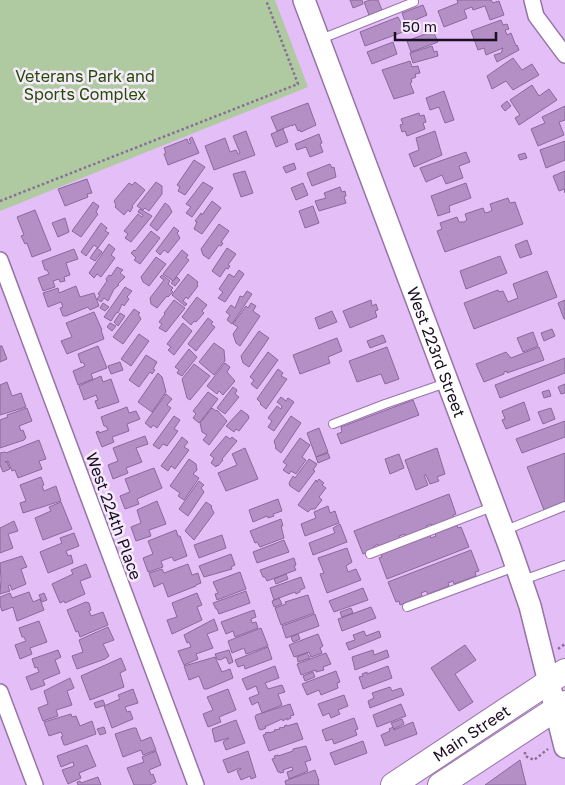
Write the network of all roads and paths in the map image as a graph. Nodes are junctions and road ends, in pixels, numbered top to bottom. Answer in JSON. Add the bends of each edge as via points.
{"nodes":[{"id":1,"x":266,"y":0,"type":"edge"},
{"id":2,"x":304,"y":0,"type":"edge"},
{"id":3,"x":532,"y":0,"type":"edge"},
{"id":4,"x":414,"y":2,"type":"dead end"},
{"id":5,"x":319,"y":40,"type":"junction"},
{"id":6,"x":565,"y":55,"type":"edge"},
{"id":7,"x":0,"y":201,"type":"edge"},
{"id":8,"x":0,"y":260,"type":"edge"},
{"id":9,"x":448,"y":383,"type":"junction"},
{"id":10,"x":333,"y":424,"type":"dead end"},
{"id":11,"x":494,"y":506,"type":"junction"},
{"id":12,"x":565,"y":506,"type":"edge"},
{"id":13,"x":504,"y":531,"type":"junction"},
{"id":14,"x":370,"y":554,"type":"dead end"},
{"id":15,"x":565,"y":566,"type":"edge"},
{"id":16,"x":519,"y":574,"type":"junction"},
{"id":17,"x":407,"y":607,"type":"dead end"},
{"id":18,"x":557,"y":676,"type":"edge"},
{"id":19,"x":0,"y":692,"type":"edge"},
{"id":20,"x":561,"y":706,"type":"edge"},
{"id":21,"x":565,"y":747,"type":"edge"},
{"id":22,"x":35,"y":785,"type":"edge"},
{"id":23,"x":196,"y":785,"type":"edge"},
{"id":24,"x":394,"y":785,"type":"edge"},
{"id":25,"x":440,"y":785,"type":"edge"}],
"edges":[{"from":1,"to":7,"type":"path","via":[[298,84]]},
{"from":2,"to":5,"type":"main road","name":"West 223rd Street"},
{"from":3,"to":6,"type":"street","via":[[536,16]]},
{"from":4,"to":5,"type":"lane"},
{"from":5,"to":9,"type":"main road","name":"West 223rd Street"},
{"from":8,"to":23,"type":"street","name":"West 224th Place"},
{"from":9,"to":10,"type":"lane"},
{"from":9,"to":11,"type":"main road","name":"West 223rd Street"},
{"from":11,"to":13,"type":"main road","name":"West 223rd Street"},
{"from":11,"to":14,"type":"lane"},
{"from":12,"to":13,"type":"lane"},
{"from":13,"to":16,"type":"main road","name":"West 223rd Street"},
{"from":15,"to":16,"type":"lane"},
{"from":16,"to":17,"type":"lane"},
{"from":16,"to":18,"type":"main road","name":"West 223rd Street"},
{"from":18,"to":20,"type":"main road","name":"West 223rd Street"},
{"from":18,"to":24,"type":"main road","name":"Main Street"},
{"from":19,"to":22,"type":"street"},
{"from":20,"to":21,"type":"main road","name":"West 223rd Street"},
{"from":20,"to":25,"type":"main road","name":"Main Street"}]}
